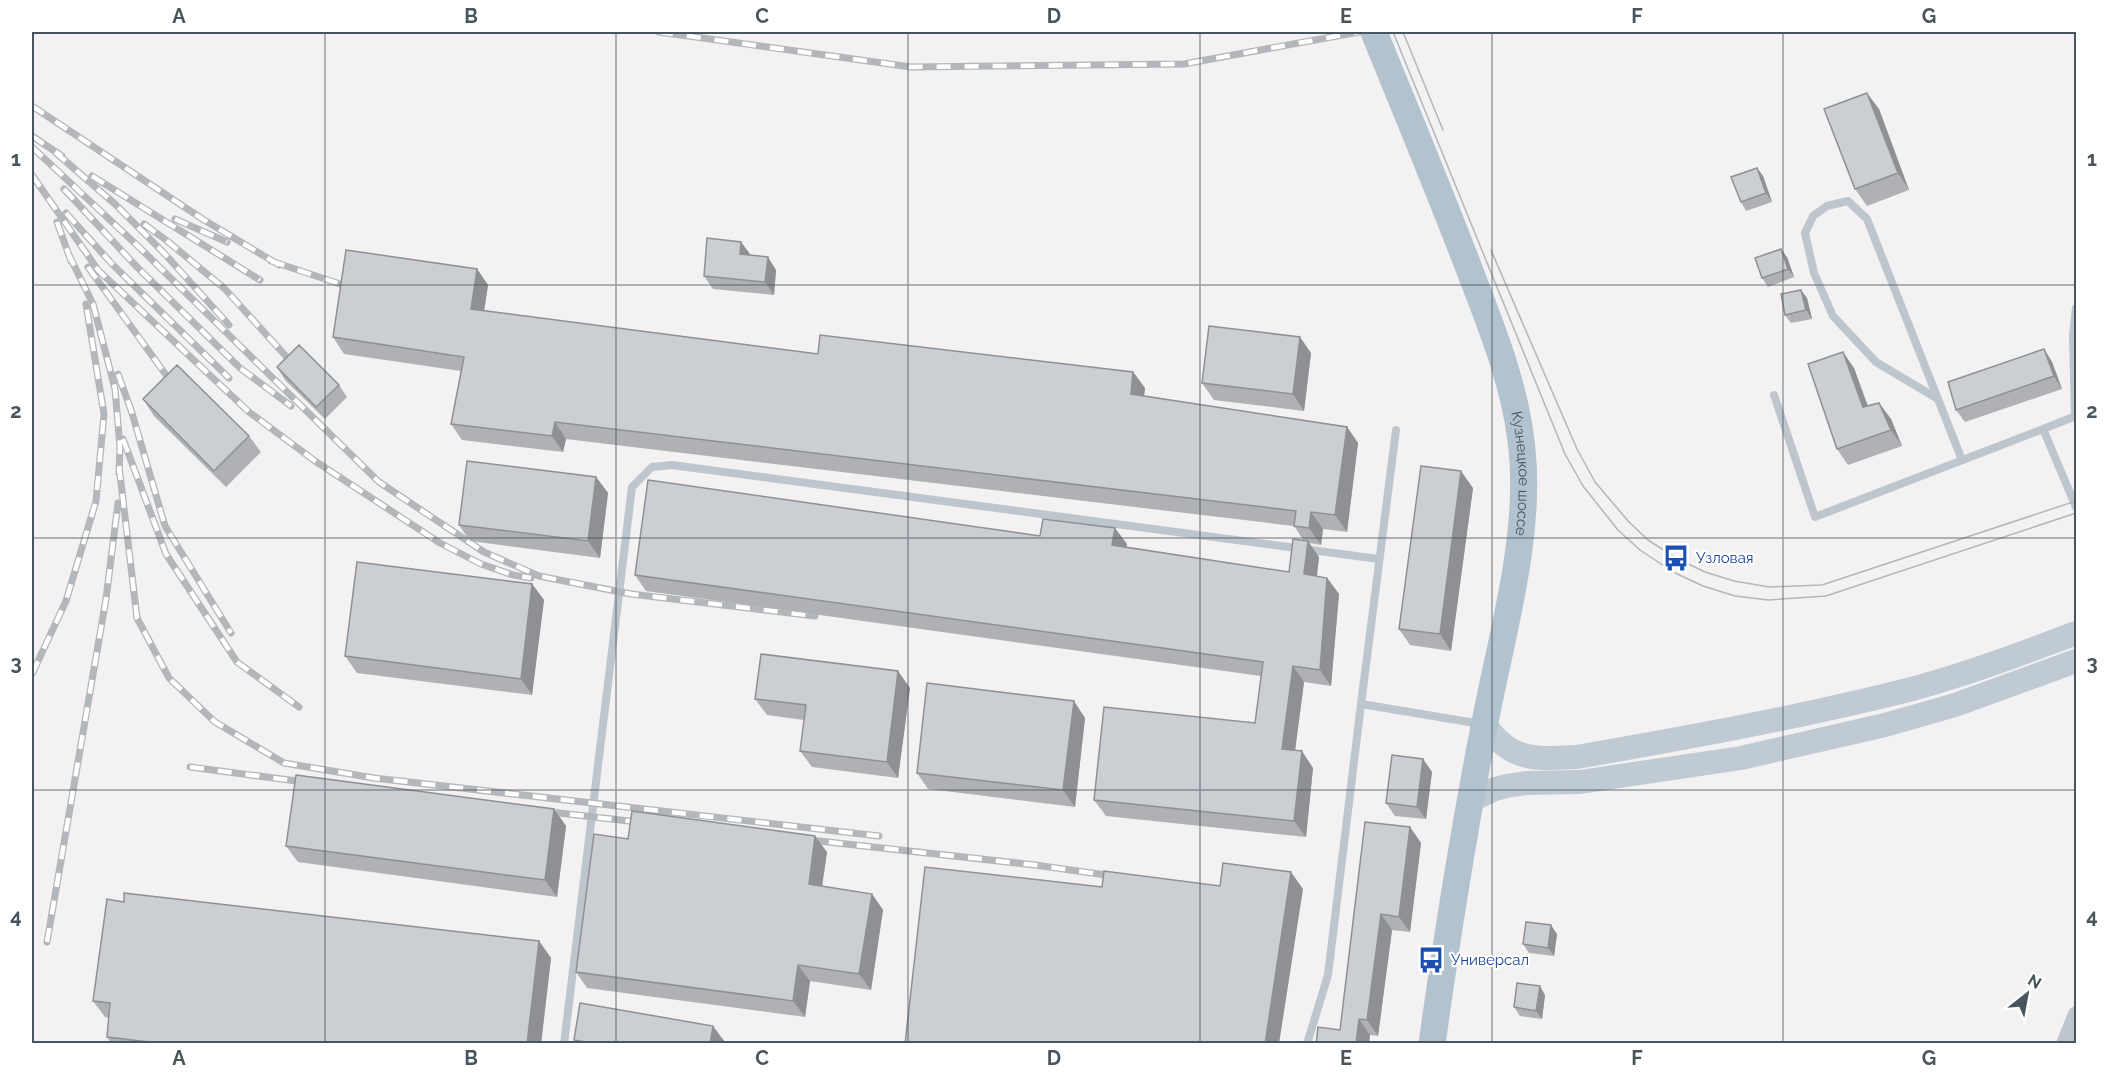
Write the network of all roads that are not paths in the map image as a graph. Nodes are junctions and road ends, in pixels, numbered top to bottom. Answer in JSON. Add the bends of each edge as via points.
{"nodes":[{"id":1,"x":1374,"y":32,"type":"edge"},
{"id":2,"x":2076,"y":308,"type":"edge"},
{"id":3,"x":1774,"y":395,"type":"dead end"},
{"id":4,"x":1938,"y":399,"type":"junction"},
{"id":5,"x":2076,"y":416,"type":"edge"},
{"id":6,"x":2043,"y":429,"type":"junction"},
{"id":7,"x":1396,"y":430,"type":"dead end"},
{"id":8,"x":1962,"y":460,"type":"junction"},
{"id":9,"x":2076,"y":507,"type":"edge"},
{"id":10,"x":1379,"y":559,"type":"junction"},
{"id":11,"x":2076,"y":633,"type":"edge"},
{"id":12,"x":2076,"y":661,"type":"edge"},
{"id":13,"x":1361,"y":704,"type":"junction"},
{"id":14,"x":1485,"y":725,"type":"junction"},
{"id":15,"x":1472,"y":800,"type":"junction"},
{"id":16,"x":2076,"y":1014,"type":"edge"},
{"id":17,"x":564,"y":1044,"type":"edge"},
{"id":18,"x":1307,"y":1044,"type":"edge"},
{"id":19,"x":1432,"y":1044,"type":"edge"},
{"id":20,"x":2064,"y":1044,"type":"edge"}],
"edges":[{"from":1,"to":14,"type":"main road","name":"Кузнецкое шоссе","via":[[1499,348],[1521,441],[1523,488],[1516,568]]},
{"from":2,"to":5,"type":"lane"},
{"from":3,"to":8,"type":"lane","via":[[1815,517]]},
{"from":4,"to":4,"type":"lane","via":[[1868,219],[1848,201],[1827,206],[1813,216],[1805,233],[1814,273],[1833,316],[1876,362]]},
{"from":4,"to":8,"type":"lane"},
{"from":5,"to":6,"type":"lane"},
{"from":6,"to":8,"type":"lane"},
{"from":6,"to":9,"type":"lane"},
{"from":7,"to":10,"type":"lane"},
{"from":10,"to":13,"type":"lane"},
{"from":10,"to":17,"type":"lane","via":[[672,465],[652,467],[632,487]]},
{"from":11,"to":14,"type":"main road","via":[[1914,688],[1813,712],[1577,757],[1517,754],[1502,746]]},
{"from":12,"to":15,"type":"main road","via":[[1955,705],[1885,725],[1741,758],[1580,782],[1506,786]]},
{"from":13,"to":14,"type":"lane"},
{"from":13,"to":18,"type":"lane","via":[[1328,975]]},
{"from":14,"to":15,"type":"main road","name":"Кузнецкое шоссе"},
{"from":15,"to":19,"type":"main road","name":"Кузнецкое шоссе"},
{"from":16,"to":20,"type":"street"}]}
